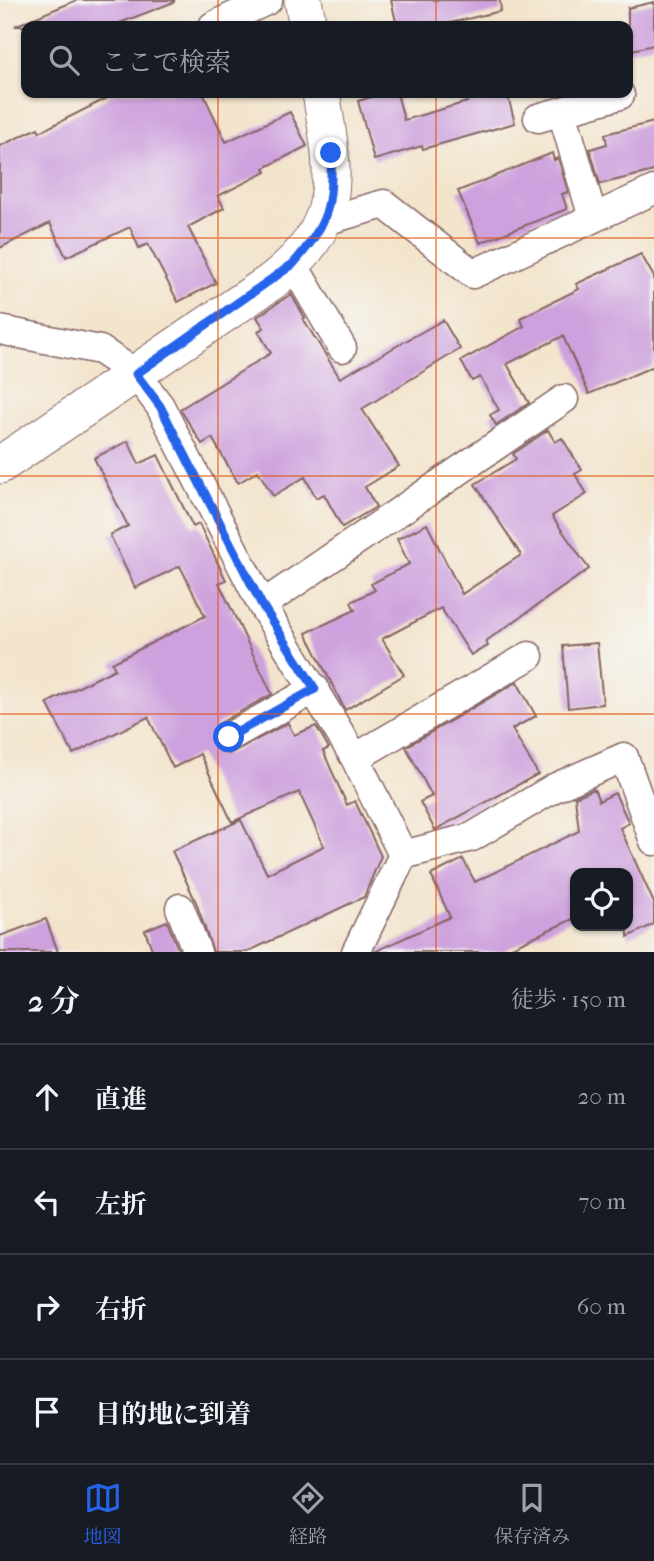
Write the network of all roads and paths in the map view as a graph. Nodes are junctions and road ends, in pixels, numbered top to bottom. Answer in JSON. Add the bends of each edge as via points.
{"nodes":[{"id":1,"x":268,"y":0,"type":"edge"},
{"id":2,"x":303,"y":0,"type":"edge"},
{"id":3,"x":224,"y":21,"type":"edge"},
{"id":4,"x":307,"y":21,"type":"edge"},
{"id":5,"x":322,"y":98,"type":"edge"},
{"id":6,"x":610,"y":98,"type":"edge"},
{"id":7,"x":654,"y":190,"type":"edge"},
{"id":8,"x":593,"y":218,"type":"junction"},
{"id":9,"x":324,"y":221,"type":"junction"},
{"id":10,"x":293,"y":264,"type":"junction"},
{"id":11,"x":0,"y":330,"type":"edge"},
{"id":12,"x":342,"y":348,"type":"dead end"},
{"id":13,"x":136,"y":374,"type":"junction"},
{"id":14,"x":564,"y":399,"type":"dead end"},
{"id":15,"x":0,"y":466,"type":"edge"},
{"id":16,"x":262,"y":605,"type":"junction"},
{"id":17,"x":529,"y":656,"type":"dead end"},
{"id":18,"x":315,"y":689,"type":"junction"},
{"id":19,"x":229,"y":737,"type":"dead end"},
{"id":20,"x":355,"y":758,"type":"junction"},
{"id":21,"x":654,"y":841,"type":"edge"},
{"id":22,"x":403,"y":855,"type":"junction"},
{"id":23,"x":180,"y":908,"type":"dead end"},
{"id":24,"x":197,"y":952,"type":"edge"},
{"id":25,"x":356,"y":952,"type":"edge"}],
"edges":[{"from":1,"to":3,"type":"street"},
{"from":2,"to":4,"type":"street"},
{"from":5,"to":9,"type":"street","via":[[332,192]]},
{"from":6,"to":8,"type":"street","via":[[550,115]]},
{"from":7,"to":8,"type":"street"},
{"from":8,"to":9,"type":"street","via":[[473,274],[384,204]]},
{"from":9,"to":10,"type":"street"},
{"from":10,"to":12,"type":"street"},
{"from":10,"to":13,"type":"street"},
{"from":11,"to":13,"type":"street","via":[[100,350]]},
{"from":13,"to":15,"type":"street"},
{"from":13,"to":16,"type":"street","via":[[160,406]]},
{"from":14,"to":16,"type":"street"},
{"from":16,"to":18,"type":"street"},
{"from":17,"to":20,"type":"street"},
{"from":18,"to":19,"type":"street"},
{"from":18,"to":20,"type":"street"},
{"from":20,"to":22,"type":"street"},
{"from":21,"to":22,"type":"street","via":[[624,757],[554,788],[472,837]]},
{"from":22,"to":25,"type":"street"},
{"from":23,"to":24,"type":"street"}]}
